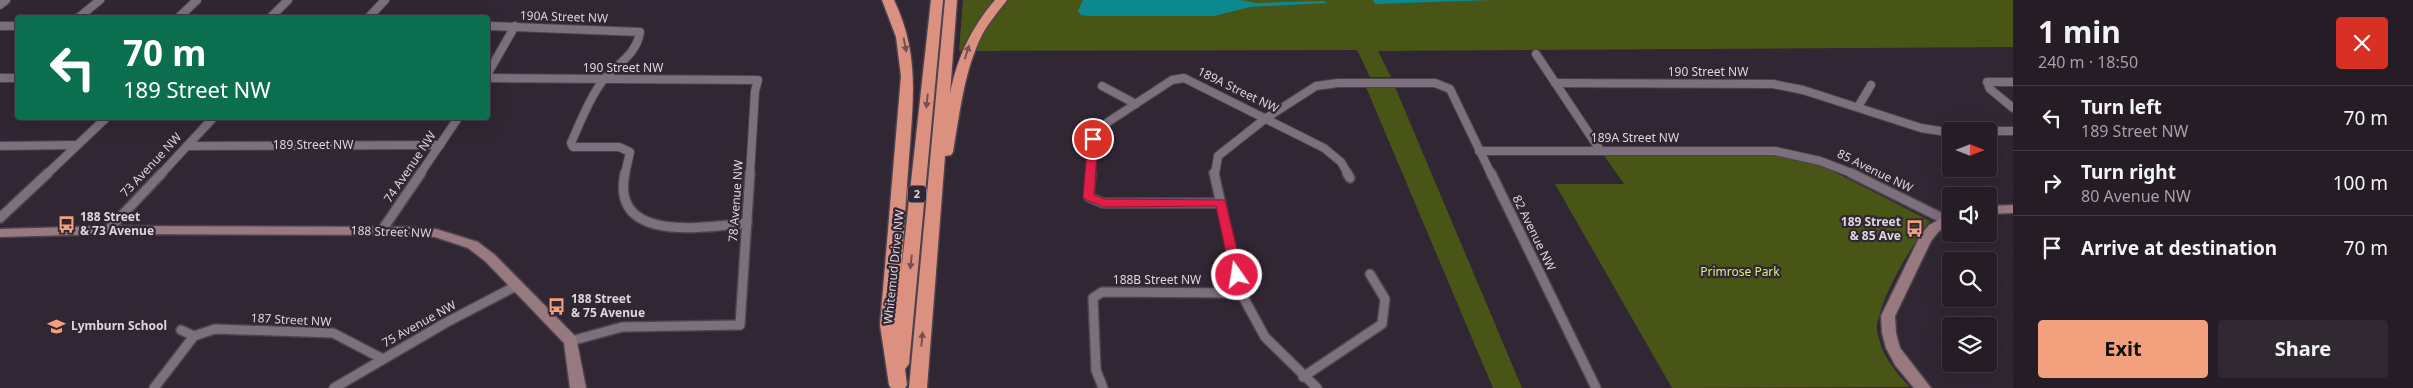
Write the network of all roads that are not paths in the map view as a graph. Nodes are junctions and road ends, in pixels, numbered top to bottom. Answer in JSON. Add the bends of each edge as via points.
{"nodes":[{"id":1,"x":6,"y":0,"type":"edge"},
{"id":2,"x":100,"y":0,"type":"edge"},
{"id":3,"x":197,"y":0,"type":"edge"},
{"id":4,"x":288,"y":0,"type":"edge"},
{"id":5,"x":385,"y":0,"type":"edge"},
{"id":6,"x":888,"y":0,"type":"edge"},
{"id":7,"x":937,"y":0,"type":"edge"},
{"id":8,"x":951,"y":0,"type":"edge"},
{"id":9,"x":1001,"y":0,"type":"edge"},
{"id":10,"x":0,"y":5,"type":"edge"},
{"id":11,"x":82,"y":15,"type":"edge"},
{"id":12,"x":181,"y":15,"type":"edge"},
{"id":13,"x":273,"y":15,"type":"edge"},
{"id":14,"x":371,"y":15,"type":"edge"},
{"id":15,"x":0,"y":26,"type":"edge"},
{"id":16,"x":15,"y":26,"type":"edge"},
{"id":17,"x":490,"y":26,"type":"edge"},
{"id":18,"x":515,"y":26,"type":"junction"},
{"id":19,"x":1536,"y":54,"type":"dead end"},
{"id":20,"x":490,"y":70,"type":"edge"},
{"id":21,"x":15,"y":78,"type":"edge"},
{"id":22,"x":490,"y":78,"type":"edge"},
{"id":23,"x":1,"y":79,"type":"edge"},
{"id":24,"x":603,"y":79,"type":"junction"},
{"id":25,"x":758,"y":80,"type":"joint"},
{"id":26,"x":2013,"y":82,"type":"edge"},
{"id":27,"x":1555,"y":83,"type":"junction"},
{"id":28,"x":1871,"y":85,"type":"dead end"},
{"id":29,"x":1102,"y":86,"type":"dead end"},
{"id":30,"x":1136,"y":104,"type":"junction"},
{"id":31,"x":1858,"y":107,"type":"junction"},
{"id":32,"x":2013,"y":108,"type":"edge"},
{"id":33,"x":1266,"y":118,"type":"junction"},
{"id":34,"x":104,"y":120,"type":"edge"},
{"id":35,"x":211,"y":120,"type":"edge"},
{"id":36,"x":457,"y":120,"type":"edge"},
{"id":37,"x":2013,"y":131,"type":"edge"},
{"id":38,"x":76,"y":145,"type":"junction"},
{"id":39,"x":440,"y":145,"type":"junction"},
{"id":40,"x":0,"y":146,"type":"edge"},
{"id":41,"x":187,"y":146,"type":"junction"},
{"id":42,"x":1600,"y":150,"type":"junction"},
{"id":43,"x":1479,"y":151,"type":"junction"},
{"id":44,"x":1791,"y":153,"type":"joint"},
{"id":45,"x":1350,"y":178,"type":"dead end"},
{"id":46,"x":1221,"y":203,"type":"junction"},
{"id":47,"x":1997,"y":210,"type":"edge"},
{"id":48,"x":2013,"y":210,"type":"edge"},
{"id":49,"x":1942,"y":215,"type":"edge"},
{"id":50,"x":0,"y":218,"type":"edge"},
{"id":51,"x":747,"y":223,"type":"junction"},
{"id":52,"x":1942,"y":223,"type":"edge"},
{"id":53,"x":108,"y":230,"type":"junction"},
{"id":54,"x":382,"y":230,"type":"junction"},
{"id":55,"x":0,"y":233,"type":"edge"},
{"id":56,"x":928,"y":255,"type":"junction"},
{"id":57,"x":1370,"y":274,"type":"dead end"},
{"id":58,"x":518,"y":285,"type":"junction"},
{"id":59,"x":1241,"y":293,"type":"junction"},
{"id":60,"x":740,"y":324,"type":"joint"},
{"id":61,"x":182,"y":330,"type":"dead end"},
{"id":62,"x":194,"y":336,"type":"junction"},
{"id":63,"x":571,"y":341,"type":"junction"},
{"id":64,"x":383,"y":358,"type":"junction"},
{"id":65,"x":1303,"y":377,"type":"junction"},
{"id":66,"x":898,"y":386,"type":"edge"},
{"id":67,"x":154,"y":388,"type":"edge"},
{"id":68,"x":334,"y":388,"type":"edge"},
{"id":69,"x":578,"y":388,"type":"edge"},
{"id":70,"x":918,"y":388,"type":"edge"},
{"id":71,"x":1103,"y":388,"type":"edge"},
{"id":72,"x":1317,"y":388,"type":"edge"},
{"id":73,"x":1596,"y":388,"type":"edge"},
{"id":74,"x":1923,"y":388,"type":"edge"}],
"edges":[{"from":1,"to":10,"type":"street"},
{"from":2,"to":11,"type":"street"},
{"from":3,"to":12,"type":"street"},
{"from":4,"to":13,"type":"street"},
{"from":5,"to":14,"type":"street"},
{"from":6,"to":66,"type":"highway","one_way":true,"via":[[906,46],[908,76],[889,324]]},
{"from":7,"to":66,"type":"highway","name":"Whitemud Drive NW","number":"2","one_way":true},
{"from":8,"to":56,"type":"highway","number":"2"},
{"from":56,"to":9,"type":"highway","one_way":true,"via":[[962,69],[970,43]]},
{"from":15,"to":16,"type":"street"},
{"from":17,"to":18,"type":"street","name":"190A Street NW"},
{"from":18,"to":20,"type":"street"},
{"from":18,"to":24,"type":"street","name":"190A Street NW","via":[[640,32],[640,42],[631,54]]},
{"from":19,"to":27,"type":"street"},
{"from":21,"to":23,"type":"street"},
{"from":22,"to":24,"type":"street","name":"190 Street NW"},
{"from":24,"to":25,"type":"street","name":"190 Street NW"},
{"from":24,"to":51,"type":"street","via":[[571,143],[573,147],[620,147],[630,152],[623,187],[628,209],[652,224],[668,228]]},
{"from":25,"to":51,"type":"street","name":"78 Avenue NW"},
{"from":26,"to":32,"type":"street","via":[[1987,82],[1990,89]]},
{"from":27,"to":31,"type":"street","name":"190 Street NW","via":[[1773,84]]},
{"from":27,"to":42,"type":"street"},
{"from":28,"to":31,"type":"street"},
{"from":29,"to":30,"type":"street"},
{"from":30,"to":33,"type":"street","name":"189A Street NW","via":[[1172,80],[1184,78]]},
{"from":30,"to":46,"type":"street","via":[[1108,122],[1093,139],[1088,197],[1104,203]]},
{"from":31,"to":37,"type":"street","name":"190 Street NW","via":[[1940,131]]},
{"from":33,"to":43,"type":"street","name":"82 Avenue NW","via":[[1316,86],[1435,83],[1450,89]]},
{"from":33,"to":45,"type":"street","name":"189A Street NW","via":[[1324,148],[1341,162]]},
{"from":33,"to":46,"type":"street","via":[[1218,156],[1214,171]]},
{"from":34,"to":38,"type":"street"},
{"from":35,"to":41,"type":"street","name":"73 Avenue NW"},
{"from":36,"to":39,"type":"street","name":"74 Avenue NW"},
{"from":38,"to":40,"type":"street"},
{"from":38,"to":50,"type":"street"},
{"from":39,"to":41,"type":"street","name":"189 Street NW"},
{"from":39,"to":54,"type":"street","name":"74 Avenue NW"},
{"from":41,"to":53,"type":"street","name":"73 Avenue NW"},
{"from":42,"to":43,"type":"street","name":"189A Street NW"},
{"from":42,"to":44,"type":"street","name":"189A Street NW"},
{"from":43,"to":73,"type":"street","name":"82 Avenue NW"},
{"from":44,"to":49,"type":"street","name":"85 Avenue NW","via":[[1828,162]]},
{"from":46,"to":59,"type":"street"},
{"from":47,"to":48,"type":"street"},
{"from":51,"to":60,"type":"street","name":"78 Avenue NW"},
{"from":52,"to":74,"type":"street","via":[[1925,239],[1888,316],[1888,333],[1893,348]]},
{"from":53,"to":54,"type":"street","name":"188 Street NW"},
{"from":53,"to":55,"type":"street","name":"188 Street NW"},
{"from":54,"to":58,"type":"street","name":"188 Street NW","via":[[436,233],[472,245]]},
{"from":70,"to":56,"type":"highway","number":"2","one_way":true},
{"from":57,"to":65,"type":"street","via":[[1385,299],[1382,324]]},
{"from":58,"to":63,"type":"street","name":"188 Street NW"},
{"from":58,"to":64,"type":"street","name":"75 Avenue NW"},
{"from":59,"to":65,"type":"street","via":[[1265,337]]},
{"from":59,"to":71,"type":"street","name":"188B Street NW","via":[[1102,292],[1092,298],[1096,370]]},
{"from":60,"to":63,"type":"street","via":[[622,327]]},
{"from":61,"to":62,"type":"street"},
{"from":62,"to":64,"type":"street","name":"187 Street NW","via":[[215,329],[333,333]]},
{"from":62,"to":67,"type":"street"},
{"from":63,"to":69,"type":"street"},
{"from":64,"to":68,"type":"street","name":"75 Avenue NW"},
{"from":65,"to":72,"type":"street"}]}
